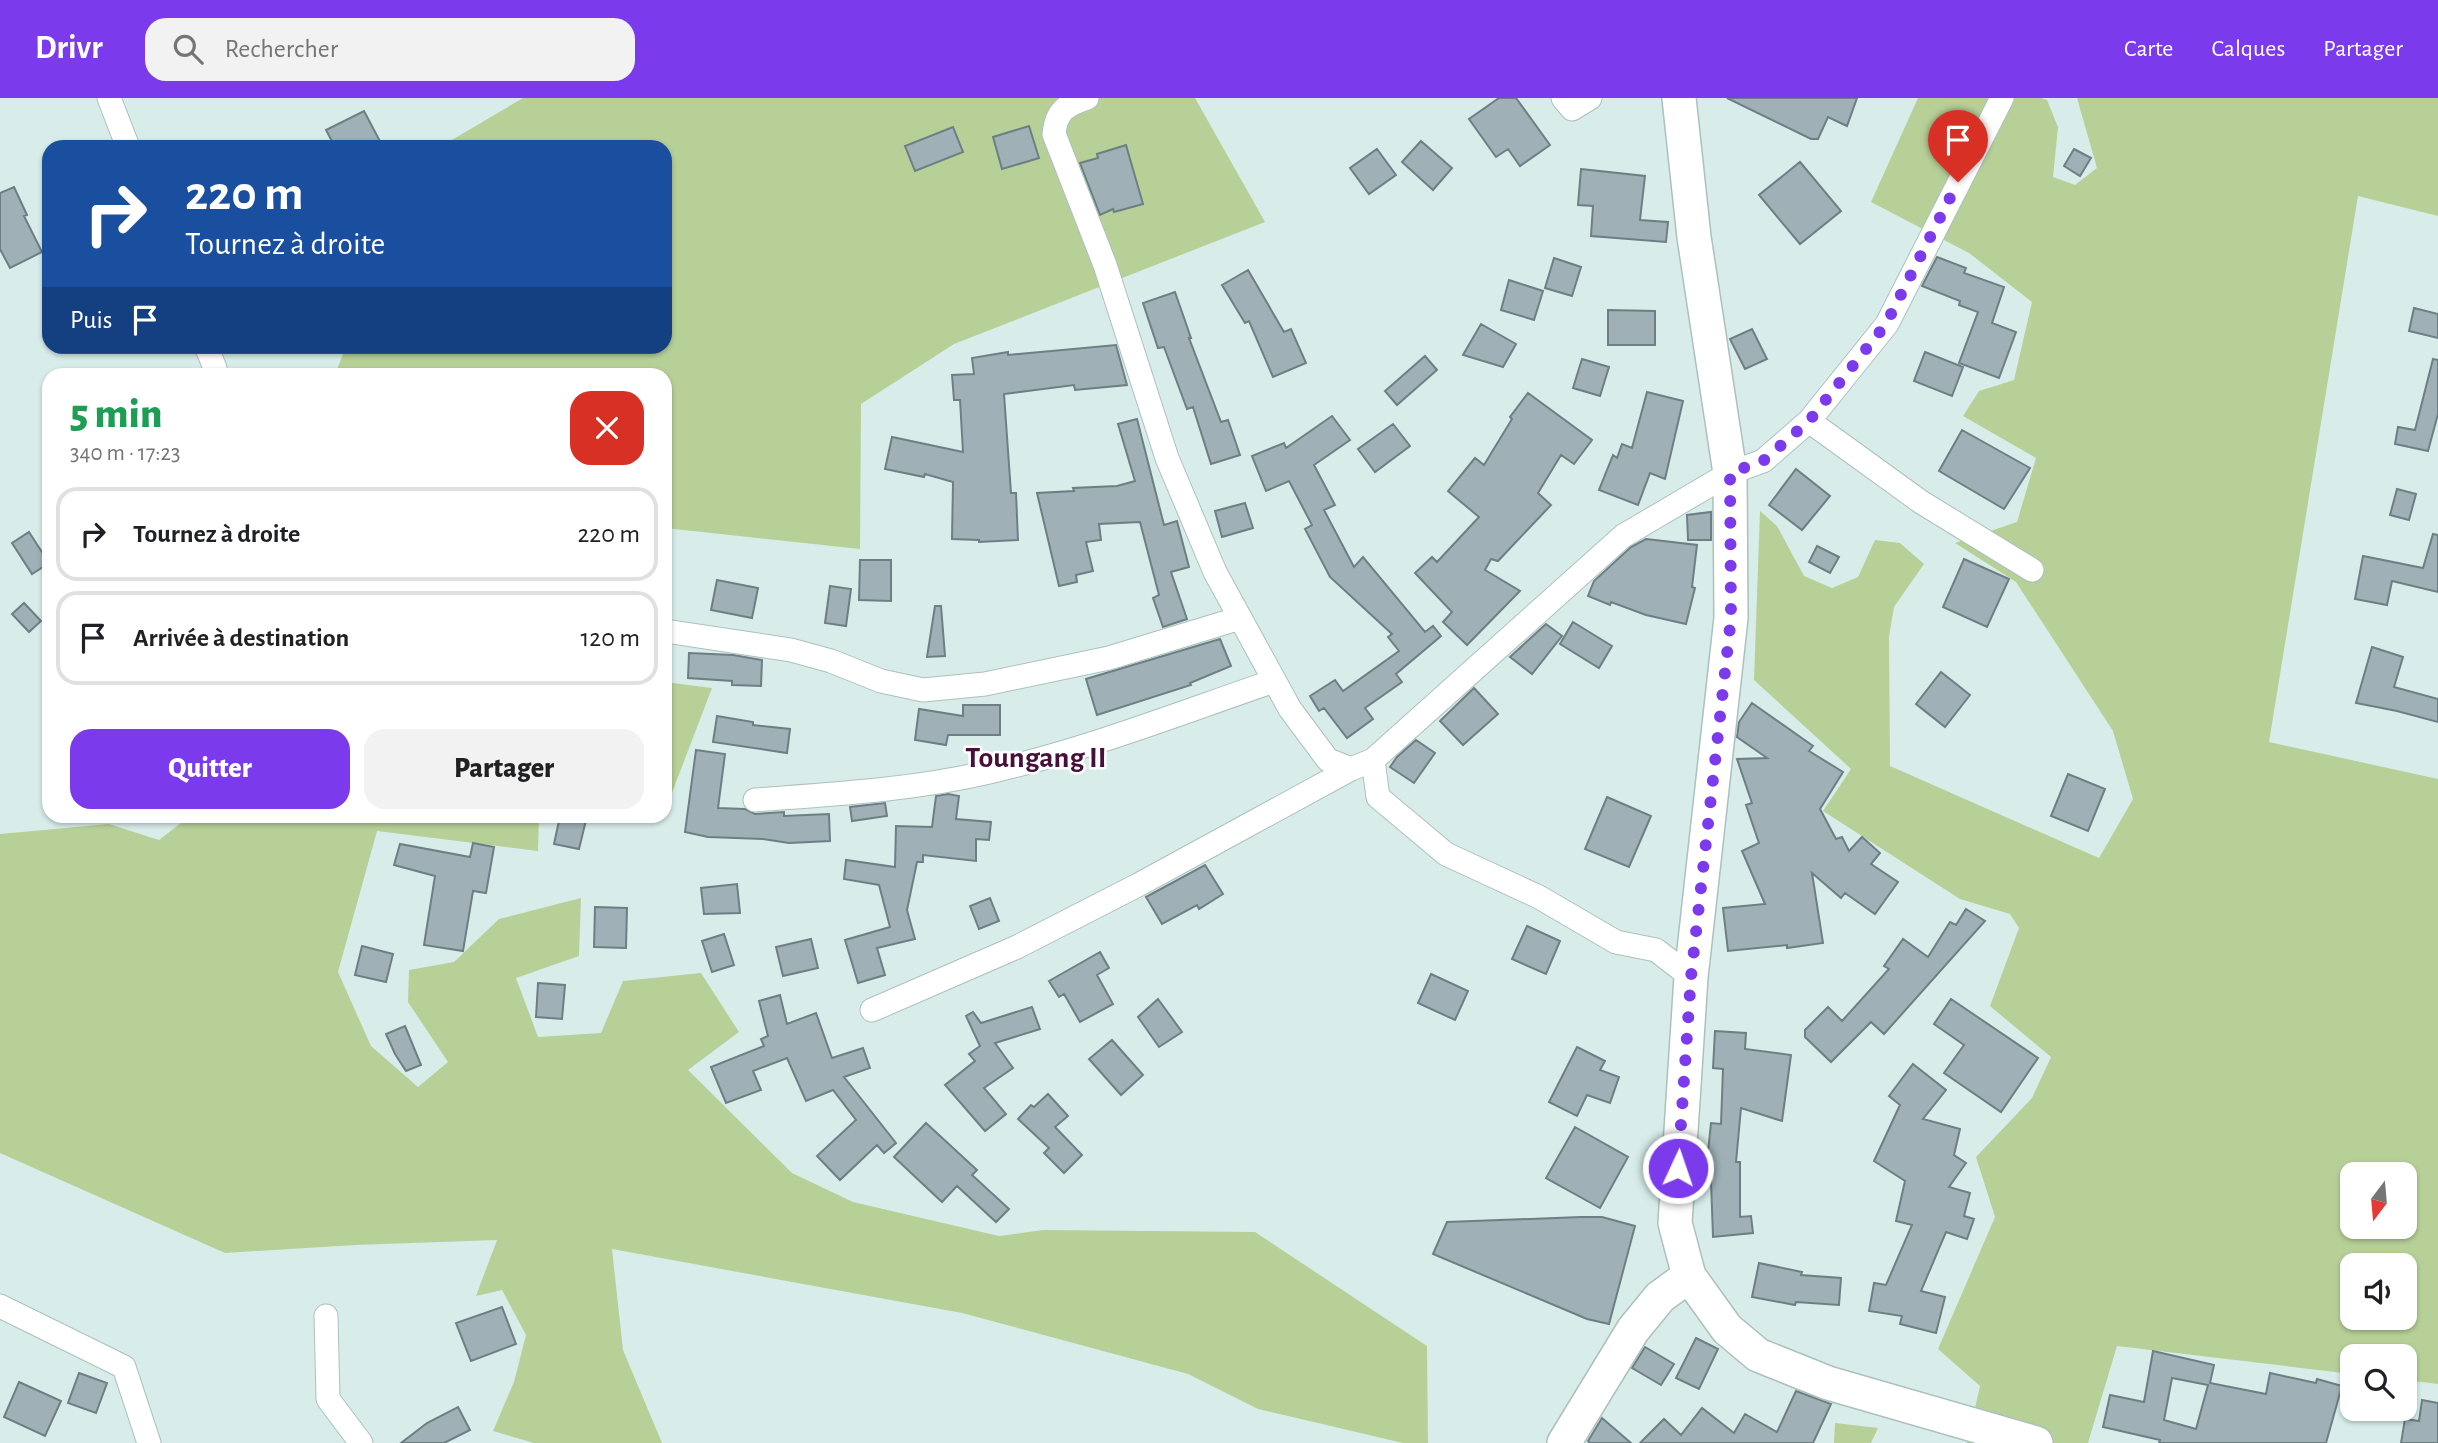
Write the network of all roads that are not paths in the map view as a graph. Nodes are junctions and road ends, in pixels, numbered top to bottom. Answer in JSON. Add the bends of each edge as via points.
{"nodes":[{"id":1,"x":109,"y":98,"type":"edge"},
{"id":2,"x":1087,"y":98,"type":"edge"},
{"id":3,"x":1563,"y":98,"type":"edge"},
{"id":4,"x":1590,"y":98,"type":"edge"},
{"id":5,"x":1679,"y":98,"type":"edge"},
{"id":6,"x":2002,"y":98,"type":"edge"},
{"id":7,"x":125,"y":140,"type":"edge"},
{"id":8,"x":209,"y":354,"type":"edge"},
{"id":9,"x":215,"y":368,"type":"dead end"},
{"id":10,"x":1809,"y":421,"type":"junction"},
{"id":11,"x":1730,"y":473,"type":"junction"},
{"id":12,"x":2032,"y":570,"type":"dead end"},
{"id":13,"x":1240,"y":618,"type":"junction"},
{"id":14,"x":672,"y":632,"type":"edge"},
{"id":15,"x":1275,"y":681,"type":"junction"},
{"id":16,"x":1373,"y":760,"type":"junction"},
{"id":17,"x":1351,"y":769,"type":"junction"},
{"id":18,"x":755,"y":800,"type":"dead end"},
{"id":19,"x":1691,"y":977,"type":"junction"},
{"id":20,"x":872,"y":1010,"type":"dead end"},
{"id":21,"x":1689,"y":1276,"type":"junction"},
{"id":22,"x":0,"y":1306,"type":"edge"},
{"id":23,"x":326,"y":1316,"type":"dead end"},
{"id":24,"x":149,"y":1443,"type":"edge"},
{"id":25,"x":361,"y":1443,"type":"edge"},
{"id":26,"x":1564,"y":1443,"type":"edge"},
{"id":27,"x":2036,"y":1443,"type":"edge"}],
"edges":[{"from":1,"to":7,"type":"street"},
{"from":2,"to":13,"type":"street","via":[[1067,104],[1055,118],[1054,134],[1105,265],[1167,458],[1215,572]]},
{"from":3,"to":4,"type":"street","via":[[1572,109]]},
{"from":5,"to":11,"type":"street","via":[[1693,237]]},
{"from":6,"to":10,"type":"street","via":[[1886,324]]},
{"from":8,"to":9,"type":"street"},
{"from":10,"to":11,"type":"street","via":[[1763,461]]},
{"from":10,"to":12,"type":"street","via":[[1921,502]]},
{"from":11,"to":16,"type":"street","via":[[1623,536]]},
{"from":11,"to":19,"type":"street","via":[[1731,618]]},
{"from":13,"to":14,"type":"street","via":[[1109,658],[985,684],[923,690],[881,681],[791,650]]},
{"from":13,"to":15,"type":"street"},
{"from":15,"to":17,"type":"street","via":[[1328,760]]},
{"from":15,"to":18,"type":"street","via":[[1070,751],[989,772],[900,789]]},
{"from":16,"to":17,"type":"street"},
{"from":16,"to":19,"type":"street","via":[[1378,797],[1446,854],[1539,897],[1616,942],[1656,950]]},
{"from":17,"to":20,"type":"street","via":[[1029,941]]},
{"from":19,"to":21,"type":"street","via":[[1675,1223]]},
{"from":21,"to":26,"type":"street","via":[[1661,1297],[1633,1330]]},
{"from":21,"to":27,"type":"street","via":[[1727,1329],[1758,1355],[1828,1383]]},
{"from":22,"to":24,"type":"street","via":[[124,1367]]},
{"from":23,"to":25,"type":"street","via":[[328,1399]]}]}
